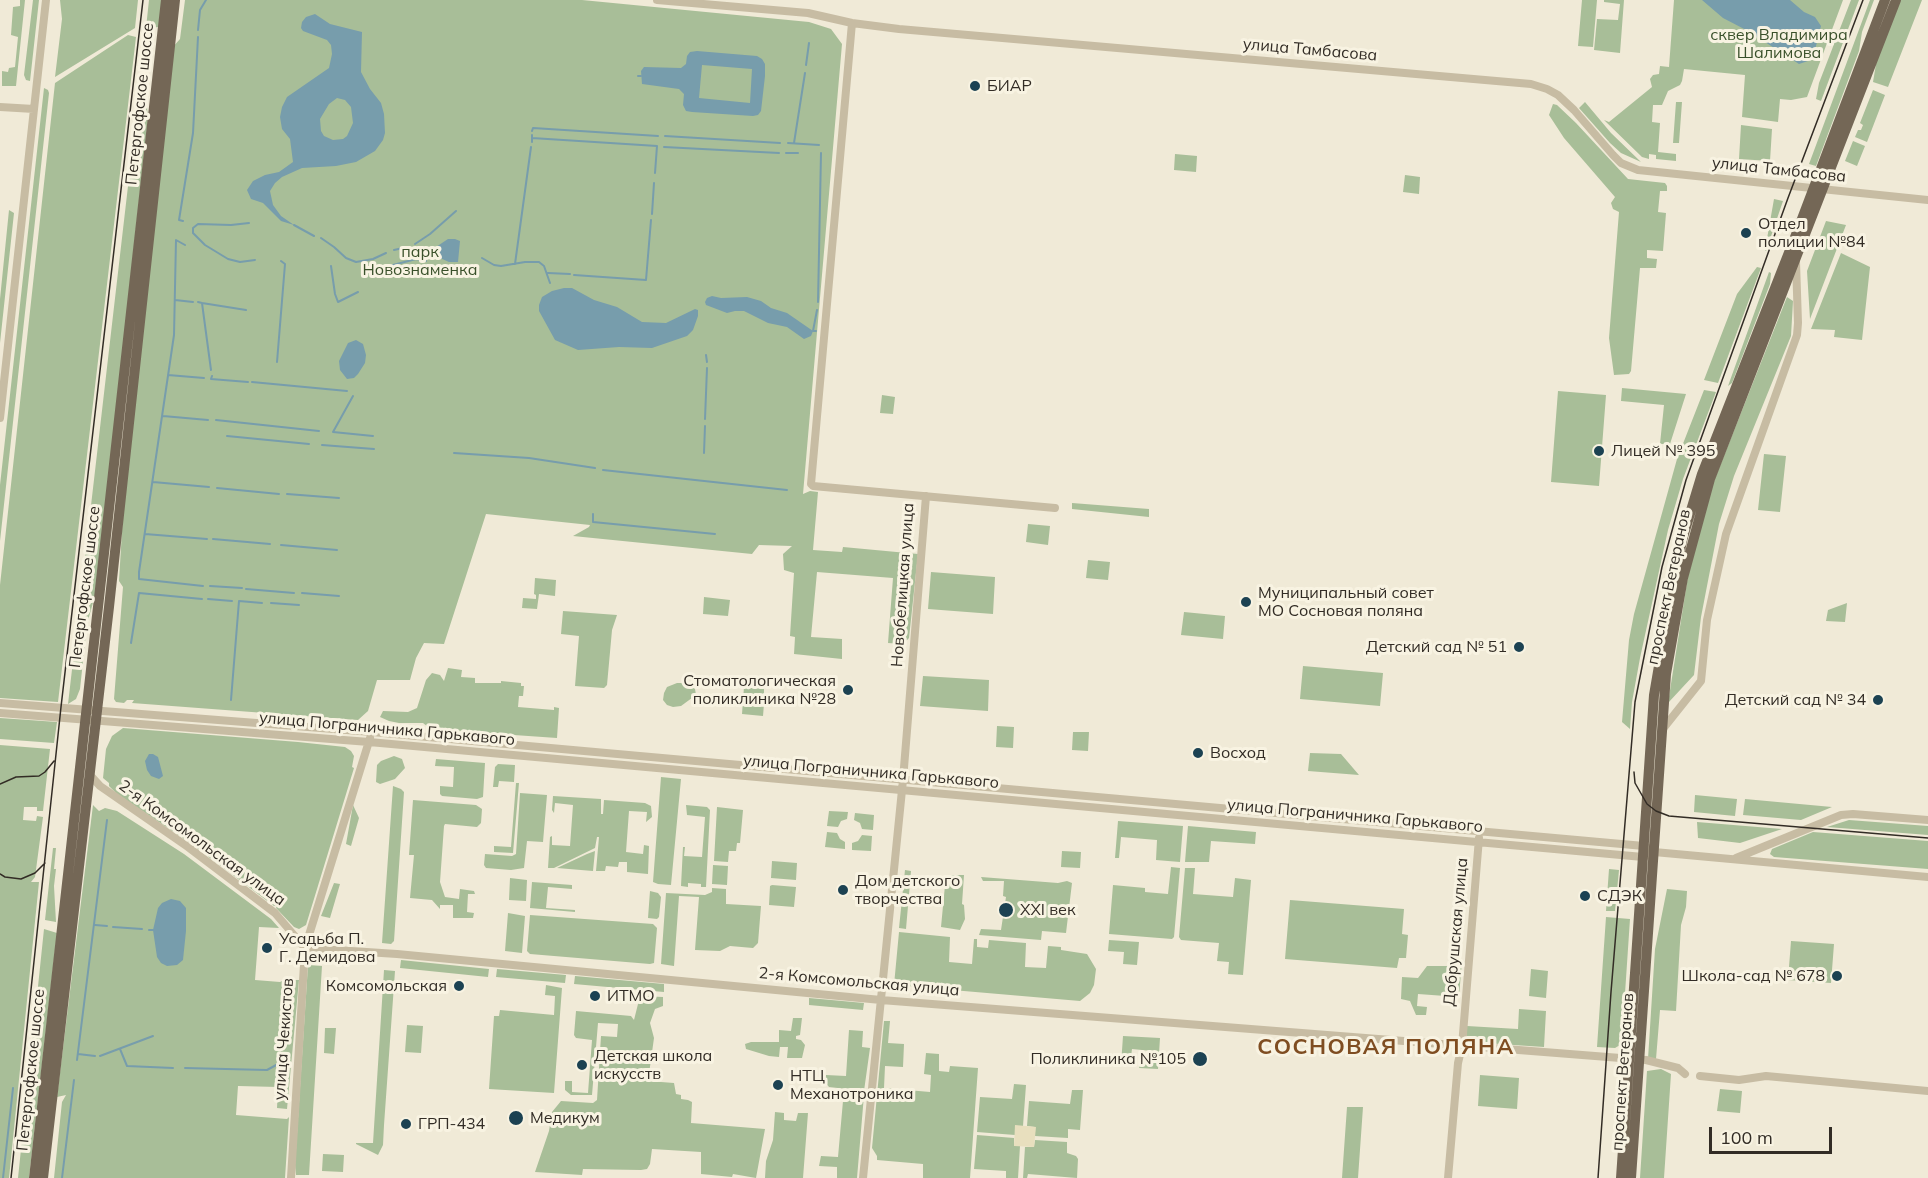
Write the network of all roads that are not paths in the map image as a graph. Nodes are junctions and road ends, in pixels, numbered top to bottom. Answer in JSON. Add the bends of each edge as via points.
{"nodes":[{"id":1,"x":46,"y":0,"type":"edge"},
{"id":2,"x":166,"y":0,"type":"edge"},
{"id":3,"x":175,"y":0,"type":"edge"},
{"id":4,"x":657,"y":0,"type":"edge"},
{"id":5,"x":1885,"y":0,"type":"edge"},
{"id":6,"x":1896,"y":0,"type":"edge"},
{"id":7,"x":852,"y":23,"type":"junction"},
{"id":8,"x":0,"y":107,"type":"edge"},
{"id":9,"x":34,"y":109,"type":"junction"},
{"id":10,"x":1818,"y":190,"type":"junction"},
{"id":11,"x":1928,"y":200,"type":"edge"},
{"id":12,"x":1796,"y":261,"type":"junction"},
{"id":13,"x":0,"y":418,"type":"edge"},
{"id":14,"x":926,"y":496,"type":"junction"},
{"id":15,"x":1055,"y":508,"type":"dead end"},
{"id":16,"x":0,"y":703,"type":"edge"},
{"id":17,"x":0,"y":713,"type":"edge"},
{"id":18,"x":91,"y":715,"type":"junction"},
{"id":19,"x":1662,"y":731,"type":"junction"},
{"id":20,"x":372,"y":732,"type":"junction"},
{"id":21,"x":369,"y":742,"type":"junction"},
{"id":22,"x":90,"y":775,"type":"junction"},
{"id":23,"x":903,"y":780,"type":"junction"},
{"id":24,"x":902,"y":790,"type":"junction"},
{"id":25,"x":1928,"y":820,"type":"edge"},
{"id":26,"x":1479,"y":832,"type":"junction"},
{"id":27,"x":1478,"y":842,"type":"junction"},
{"id":28,"x":1647,"y":852,"type":"junction"},
{"id":29,"x":1734,"y":859,"type":"junction"},
{"id":30,"x":1928,"y":877,"type":"edge"},
{"id":31,"x":305,"y":948,"type":"junction"},
{"id":32,"x":881,"y":1000,"type":"junction"},
{"id":33,"x":1462,"y":1046,"type":"junction"},
{"id":34,"x":1634,"y":1059,"type":"junction"},
{"id":35,"x":1685,"y":1074,"type":"dead end"},
{"id":36,"x":1700,"y":1076,"type":"dead end"},
{"id":37,"x":1928,"y":1091,"type":"edge"},
{"id":38,"x":34,"y":1178,"type":"edge"},
{"id":39,"x":43,"y":1178,"type":"edge"},
{"id":40,"x":291,"y":1178,"type":"edge"},
{"id":41,"x":863,"y":1178,"type":"edge"},
{"id":42,"x":1448,"y":1178,"type":"edge"},
{"id":43,"x":1621,"y":1178,"type":"edge"},
{"id":44,"x":1631,"y":1178,"type":"edge"}],
"edges":[{"from":1,"to":9,"type":"street"},
{"from":2,"to":18,"type":"main road","name":"Петергофское шоссе"},
{"from":3,"to":18,"type":"main road","name":"Петергофское шоссе"},
{"from":4,"to":7,"type":"street","name":"улица Тамбасова","via":[[808,13]]},
{"from":5,"to":10,"type":"main road","name":"проспект Ветеранов"},
{"from":6,"to":10,"type":"main road","name":"проспект Ветеранов"},
{"from":7,"to":10,"type":"street","name":"улица Тамбасова","via":[[1531,84],[1558,95],[1629,168]]},
{"from":7,"to":14,"type":"street","name":"Новобелицкая улица","via":[[811,484]]},
{"from":8,"to":9,"type":"street"},
{"from":9,"to":13,"type":"street"},
{"from":10,"to":11,"type":"street","name":"улица Тамбасова"},
{"from":10,"to":12,"type":"main road","name":"проспект Ветеранов"},
{"from":10,"to":28,"type":"main road","name":"проспект Ветеранов","via":[[1702,474],[1683,537],[1654,695]]},
{"from":12,"to":19,"type":"main road","name":"проспект Ветеранов","via":[[1704,498],[1675,620]]},
{"from":12,"to":19,"type":"street","via":[[1797,334],[1726,534],[1707,620],[1701,681]]},
{"from":14,"to":15,"type":"street"},
{"from":14,"to":23,"type":"street","name":"Новобелицкая улица"},
{"from":16,"to":18,"type":"street"},
{"from":17,"to":18,"type":"street"},
{"from":18,"to":20,"type":"street","name":"улица Пограничника Гарькавого"},
{"from":18,"to":21,"type":"street","name":"улица Пограничника Гарькавого"},
{"from":18,"to":22,"type":"main road","name":"Петергофское шоссе"},
{"from":18,"to":38,"type":"main road","name":"Петергофское шоссе"},
{"from":19,"to":28,"type":"main road","name":"проспект Ветеранов"},
{"from":20,"to":21,"type":"street","name":"улица Чекистов"},
{"from":20,"to":23,"type":"street","name":"улица Пограничника Гарькавого"},
{"from":21,"to":24,"type":"street","name":"улица Пограничника Гарькавого"},
{"from":21,"to":31,"type":"street","name":"улица Чекистов"},
{"from":22,"to":31,"type":"street","name":"2-я Комсомольская улица","via":[[275,913]]},
{"from":22,"to":39,"type":"main road","name":"Петергофское шоссе"},
{"from":23,"to":24,"type":"street","name":"Новобелицкая улица"},
{"from":23,"to":26,"type":"street","name":"улица Пограничника Гарькавого"},
{"from":24,"to":27,"type":"street","name":"улица Пограничника Гарькавого"},
{"from":24,"to":32,"type":"street","name":"Новобелицкая улица"},
{"from":25,"to":29,"type":"street","via":[[1841,815]]},
{"from":26,"to":27,"type":"street","name":"Добрушская улица"},
{"from":26,"to":28,"type":"street","name":"улица Пограничника Гарькавого"},
{"from":27,"to":28,"type":"street","name":"улица Пограничника Гарькавого"},
{"from":27,"to":33,"type":"street","name":"Добрушская улица"},
{"from":28,"to":29,"type":"street","name":"улица Пограничника Гарькавого"},
{"from":28,"to":34,"type":"main road","name":"проспект Ветеранов"},
{"from":29,"to":30,"type":"street","name":"улица Пограничника Гарькавого"},
{"from":31,"to":32,"type":"street","name":"2-я Комсомольская улица"},
{"from":31,"to":40,"type":"street","name":"улица Чекистов"},
{"from":32,"to":33,"type":"street","name":"2-я Комсомольская улица"},
{"from":32,"to":41,"type":"street","name":"Новобелицкая улица"},
{"from":33,"to":34,"type":"street","name":"2-я Комсомольская улица"},
{"from":33,"to":42,"type":"street","name":"Добрушская улица"},
{"from":34,"to":35,"type":"street","name":"2-я Комсомольская улица","via":[[1663,1063]]},
{"from":34,"to":43,"type":"main road","name":"проспект Ветеранов"},
{"from":34,"to":44,"type":"main road","name":"проспект Ветеранов"},
{"from":36,"to":37,"type":"street","via":[[1739,1080],[1766,1076]]}]}
